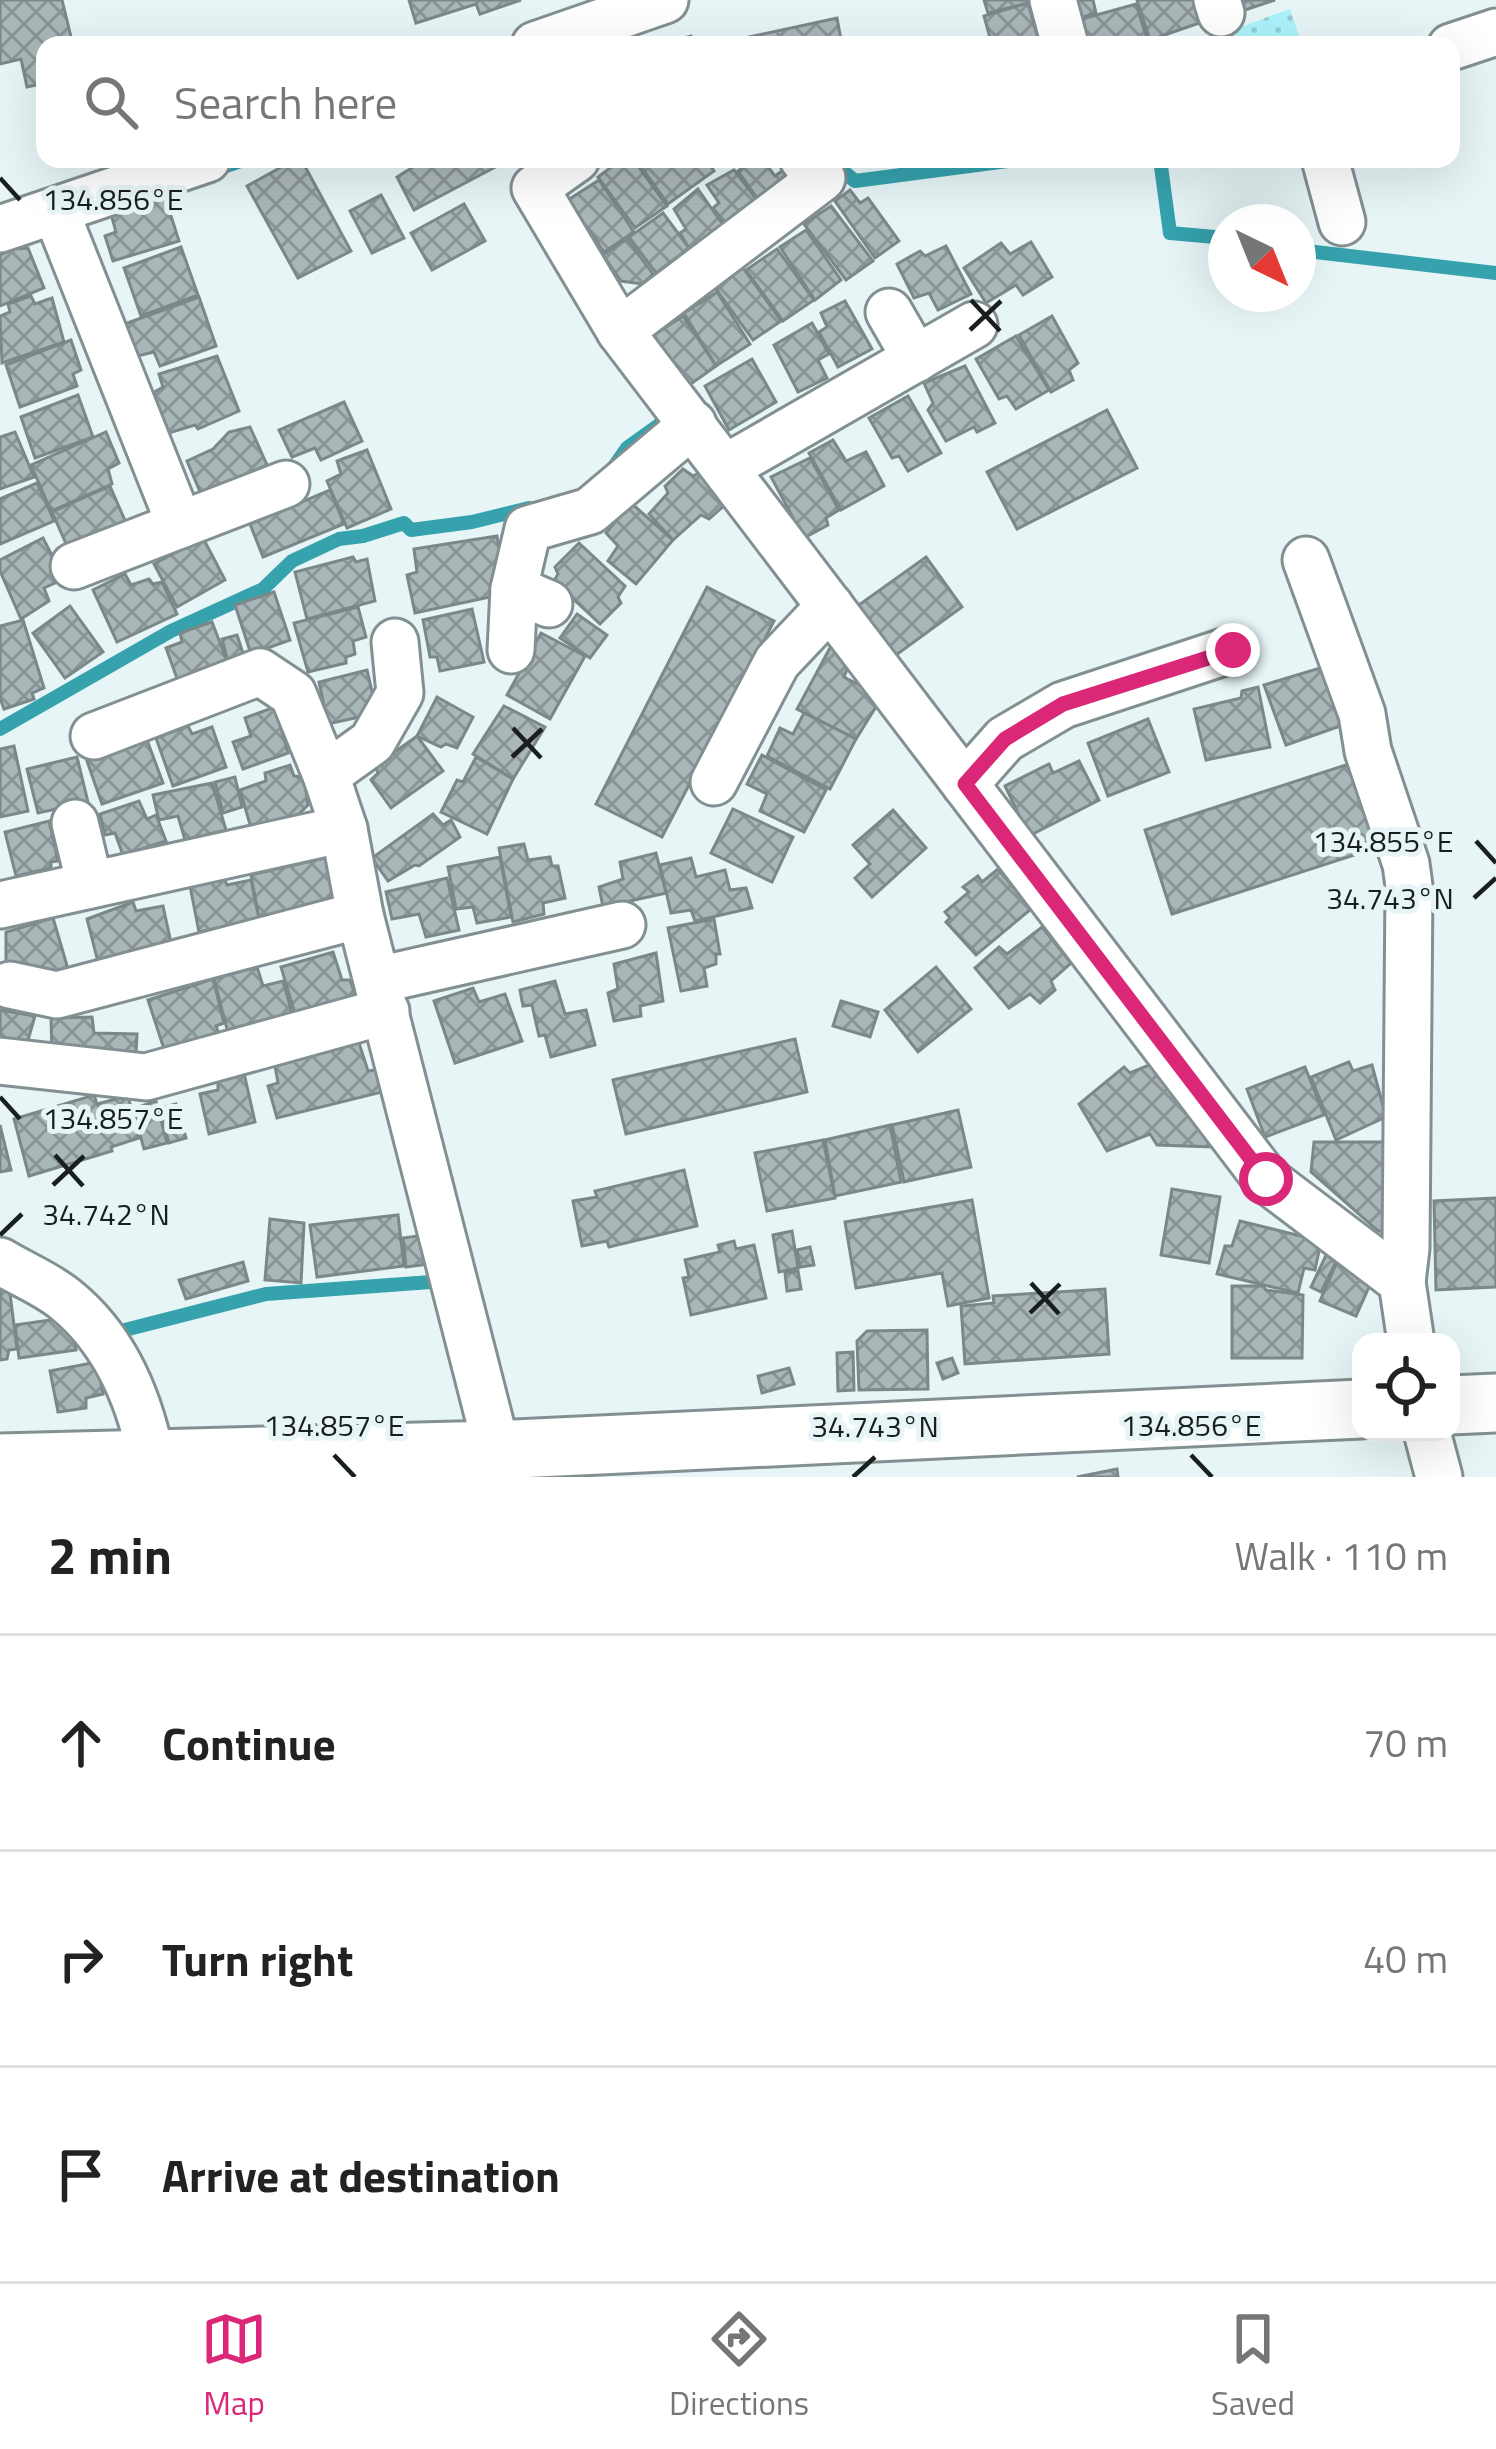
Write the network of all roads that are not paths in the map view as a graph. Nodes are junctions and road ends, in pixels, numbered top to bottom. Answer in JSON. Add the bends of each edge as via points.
{"nodes":[{"id":1,"x":664,"y":0,"type":"edge"},
{"id":2,"x":1053,"y":0,"type":"edge"},
{"id":3,"x":1496,"y":32,"type":"edge"},
{"id":4,"x":561,"y":36,"type":"edge"},
{"id":5,"x":1063,"y":36,"type":"edge"},
{"id":6,"x":1460,"y":44,"type":"edge"},
{"id":7,"x":181,"y":168,"type":"edge"},
{"id":8,"x":563,"y":168,"type":"edge"},
{"id":9,"x":812,"y":168,"type":"edge"},
{"id":10,"x":1327,"y":168,"type":"edge"},
{"id":11,"x":56,"y":212,"type":"junction"},
{"id":12,"x":1342,"y":222,"type":"dead end"},
{"id":13,"x":0,"y":230,"type":"edge"},
{"id":14,"x":889,"y":312,"type":"dead end"},
{"id":15,"x":974,"y":325,"type":"dead end"},
{"id":16,"x":620,"y":331,"type":"junction"},
{"id":17,"x":916,"y":359,"type":"junction"},
{"id":18,"x":693,"y":424,"type":"junction"},
{"id":19,"x":725,"y":468,"type":"junction"},
{"id":20,"x":286,"y":484,"type":"dead end"},
{"id":21,"x":180,"y":525,"type":"junction"},
{"id":22,"x":1306,"y":560,"type":"dead end"},
{"id":23,"x":74,"y":566,"type":"dead end"},
{"id":24,"x":830,"y":606,"type":"junction"},
{"id":25,"x":395,"y":642,"type":"dead end"},
{"id":26,"x":511,"y":650,"type":"dead end"},
{"id":27,"x":1233,"y":650,"type":"dead end"},
{"id":28,"x":94,"y":736,"type":"dead end"},
{"id":29,"x":326,"y":775,"type":"junction"},
{"id":30,"x":715,"y":782,"type":"dead end"},
{"id":31,"x":965,"y":784,"type":"junction"},
{"id":32,"x":75,"y":823,"type":"dead end"},
{"id":33,"x":344,"y":829,"type":"junction"},
{"id":34,"x":90,"y":885,"type":"junction"},
{"id":35,"x":0,"y":905,"type":"edge"},
{"id":36,"x":360,"y":915,"type":"junction"},
{"id":37,"x":622,"y":925,"type":"dead end"},
{"id":38,"x":10,"y":986,"type":"dead end"},
{"id":39,"x":382,"y":996,"type":"junction"},
{"id":40,"x":0,"y":1061,"type":"edge"},
{"id":41,"x":0,"y":1262,"type":"edge"},
{"id":42,"x":1402,"y":1282,"type":"junction"},
{"id":43,"x":1410,"y":1333,"type":"edge"},
{"id":44,"x":1496,"y":1403,"type":"edge"},
{"id":45,"x":1460,"y":1405,"type":"edge"},
{"id":46,"x":1352,"y":1409,"type":"edge"},
{"id":47,"x":1429,"y":1441,"type":"edge"},
{"id":48,"x":151,"y":1456,"type":"junction"},
{"id":49,"x":0,"y":1463,"type":"edge"},
{"id":50,"x":500,"y":1463,"type":"edge"},
{"id":51,"x":225,"y":1468,"type":"edge"},
{"id":52,"x":1439,"y":1477,"type":"edge"}],
"edges":[{"from":1,"to":4,"type":"street"},
{"from":2,"to":5,"type":"street"},
{"from":3,"to":6,"type":"street"},
{"from":7,"to":11,"type":"street"},
{"from":8,"to":16,"type":"street","via":[[535,188]]},
{"from":9,"to":16,"type":"street","via":[[822,178]]},
{"from":10,"to":12,"type":"street"},
{"from":11,"to":13,"type":"street"},
{"from":11,"to":21,"type":"street"},
{"from":14,"to":17,"type":"street"},
{"from":15,"to":17,"type":"street"},
{"from":16,"to":18,"type":"street"},
{"from":17,"to":19,"type":"street"},
{"from":18,"to":19,"type":"street"},
{"from":18,"to":26,"type":"street","via":[[590,511],[528,529],[532,597]]},
{"from":19,"to":24,"type":"street"},
{"from":20,"to":21,"type":"street"},
{"from":21,"to":23,"type":"street"},
{"from":22,"to":42,"type":"street","via":[[1362,714],[1409,886]]},
{"from":24,"to":30,"type":"street","via":[[777,662]]},
{"from":24,"to":31,"type":"street"},
{"from":25,"to":29,"type":"street","via":[[400,693],[372,742]]},
{"from":27,"to":31,"type":"street","via":[[1063,704],[1005,739]]},
{"from":28,"to":29,"type":"street","via":[[260,671],[293,694]]},
{"from":29,"to":33,"type":"street"},
{"from":31,"to":42,"type":"street","via":[[1266,1179]]},
{"from":32,"to":34,"type":"street"},
{"from":33,"to":34,"type":"street"},
{"from":33,"to":36,"type":"street"},
{"from":34,"to":35,"type":"street"},
{"from":36,"to":38,"type":"street","via":[[57,995]]},
{"from":36,"to":39,"type":"street"},
{"from":37,"to":39,"type":"street"},
{"from":39,"to":40,"type":"street","via":[[146,1077]]},
{"from":39,"to":50,"type":"street"},
{"from":41,"to":48,"type":"street","via":[[64,1298],[103,1337],[141,1409]]},
{"from":42,"to":43,"type":"street"},
{"from":44,"to":45,"type":"street"},
{"from":46,"to":50,"type":"street"},
{"from":47,"to":52,"type":"street"},
{"from":48,"to":49,"type":"street"},
{"from":48,"to":51,"type":"street"},
{"from":50,"to":51,"type":"street"}]}
